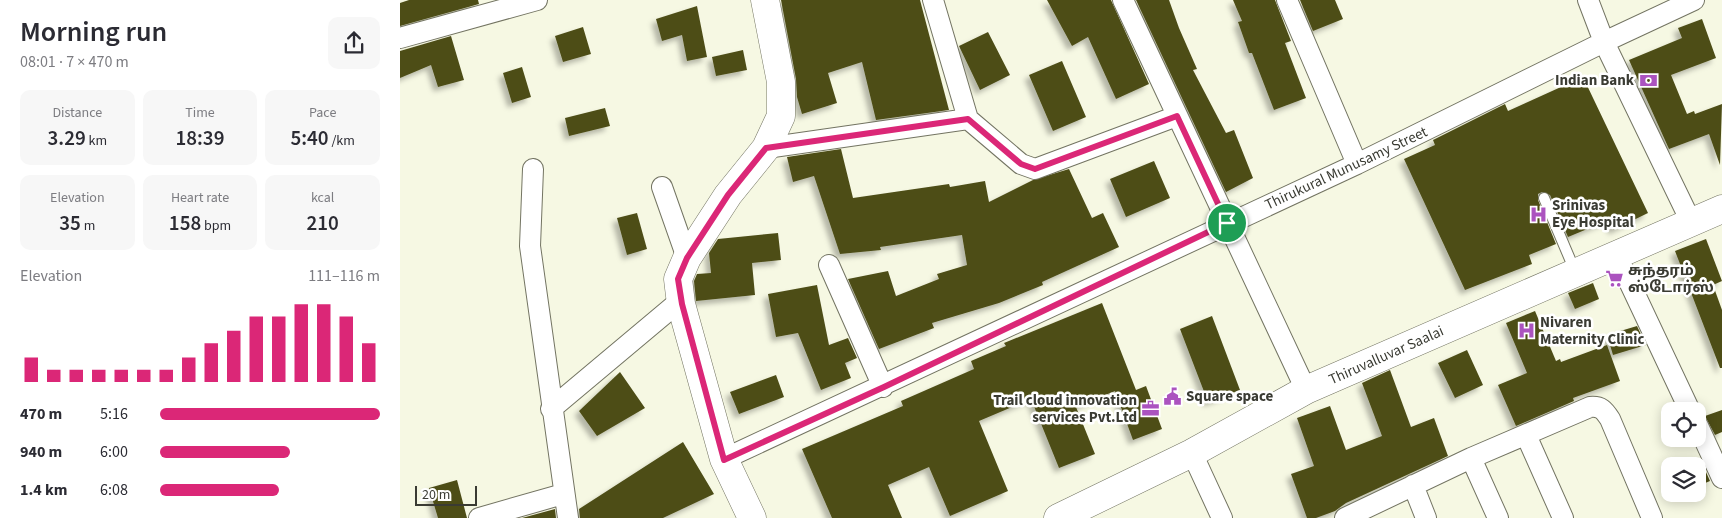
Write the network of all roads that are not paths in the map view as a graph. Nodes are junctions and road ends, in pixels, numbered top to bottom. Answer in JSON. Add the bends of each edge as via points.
{"nodes":[{"id":1,"x":537,"y":0,"type":"edge"},
{"id":2,"x":765,"y":0,"type":"edge"},
{"id":3,"x":933,"y":0,"type":"edge"},
{"id":4,"x":1123,"y":0,"type":"edge"},
{"id":5,"x":1287,"y":0,"type":"edge"},
{"id":6,"x":1588,"y":0,"type":"edge"},
{"id":7,"x":1694,"y":0,"type":"edge"},
{"id":8,"x":400,"y":38,"type":"edge"},
{"id":9,"x":1604,"y":42,"type":"junction"},
{"id":10,"x":1177,"y":116,"type":"junction"},
{"id":11,"x":968,"y":119,"type":"junction"},
{"id":12,"x":766,"y":148,"type":"junction"},
{"id":13,"x":1357,"y":164,"type":"junction"},
{"id":14,"x":533,"y":169,"type":"dead end"},
{"id":15,"x":662,"y":187,"type":"dead end"},
{"id":16,"x":1544,"y":198,"type":"dead end"},
{"id":17,"x":1722,"y":209,"type":"edge"},
{"id":18,"x":1227,"y":223,"type":"junction"},
{"id":19,"x":1692,"y":224,"type":"junction"},
{"id":20,"x":1616,"y":254,"type":"junction"},
{"id":21,"x":687,"y":258,"type":"junction"},
{"id":22,"x":829,"y":265,"type":"dead end"},
{"id":23,"x":1575,"y":272,"type":"junction"},
{"id":24,"x":681,"y":300,"type":"junction"},
{"id":25,"x":884,"y":387,"type":"junction"},
{"id":26,"x":1306,"y":390,"type":"junction"},
{"id":27,"x":1686,"y":402,"type":"edge"},
{"id":28,"x":552,"y":409,"type":"junction"},
{"id":29,"x":1526,"y":435,"type":"junction"},
{"id":30,"x":1706,"y":443,"type":"edge"},
{"id":31,"x":1192,"y":453,"type":"junction"},
{"id":32,"x":1471,"y":458,"type":"junction"},
{"id":33,"x":724,"y":460,"type":"junction"},
{"id":34,"x":1722,"y":478,"type":"edge"},
{"id":35,"x":1412,"y":485,"type":"junction"},
{"id":36,"x":562,"y":494,"type":"junction"},
{"id":37,"x":479,"y":518,"type":"edge"},
{"id":38,"x":568,"y":518,"type":"edge"},
{"id":39,"x":752,"y":518,"type":"edge"},
{"id":40,"x":1058,"y":518,"type":"edge"},
{"id":41,"x":1222,"y":518,"type":"edge"},
{"id":42,"x":1345,"y":518,"type":"edge"},
{"id":43,"x":1426,"y":518,"type":"edge"},
{"id":44,"x":1498,"y":518,"type":"edge"},
{"id":45,"x":1563,"y":518,"type":"edge"},
{"id":46,"x":1652,"y":518,"type":"edge"}],
"edges":[{"from":1,"to":8,"type":"street"},
{"from":2,"to":12,"type":"street","via":[[782,101],[781,116]]},
{"from":3,"to":11,"type":"street"},
{"from":4,"to":10,"type":"street"},
{"from":5,"to":13,"type":"street"},
{"from":6,"to":9,"type":"street"},
{"from":7,"to":9,"type":"street","name":"Thirukural Munusamy Street"},
{"from":9,"to":13,"type":"street","name":"Thirukural Munusamy Street"},
{"from":9,"to":19,"type":"street"},
{"from":10,"to":11,"type":"street","via":[[1035,169],[1021,164]]},
{"from":10,"to":18,"type":"street"},
{"from":11,"to":12,"type":"street"},
{"from":12,"to":21,"type":"street","via":[[728,195]]},
{"from":13,"to":18,"type":"street","name":"Thirukural Munusamy Street"},
{"from":14,"to":28,"type":"street","via":[[530,246]]},
{"from":15,"to":21,"type":"street"},
{"from":16,"to":23,"type":"lane"},
{"from":17,"to":19,"type":"street","name":"Thiruvalluvar Saalai"},
{"from":18,"to":25,"type":"street","name":"Thirukural Munusamy Street"},
{"from":18,"to":26,"type":"street"},
{"from":19,"to":20,"type":"street","name":"Thiruvalluvar Saalai"},
{"from":20,"to":23,"type":"street","name":"Thiruvalluvar Saalai"},
{"from":20,"to":27,"type":"street"},
{"from":21,"to":24,"type":"street","via":[[678,279]]},
{"from":22,"to":25,"type":"street"},
{"from":23,"to":26,"type":"street","name":"Thiruvalluvar Saalai"},
{"from":24,"to":28,"type":"street"},
{"from":24,"to":33,"type":"street"},
{"from":25,"to":33,"type":"street","name":"Thirukural Munusamy Street"},
{"from":26,"to":31,"type":"street","name":"Thiruvalluvar Saalai"},
{"from":28,"to":36,"type":"street"},
{"from":29,"to":32,"type":"street"},
{"from":29,"to":45,"type":"street"},
{"from":29,"to":46,"type":"street","via":[[1590,407],[1603,409]]},
{"from":30,"to":34,"type":"street"},
{"from":31,"to":40,"type":"street","name":"Thiruvalluvar Saalai"},
{"from":31,"to":41,"type":"street"},
{"from":32,"to":35,"type":"street"},
{"from":32,"to":44,"type":"street"},
{"from":33,"to":39,"type":"street"},
{"from":35,"to":42,"type":"street"},
{"from":35,"to":43,"type":"street"},
{"from":36,"to":37,"type":"street"},
{"from":36,"to":38,"type":"street"}]}
